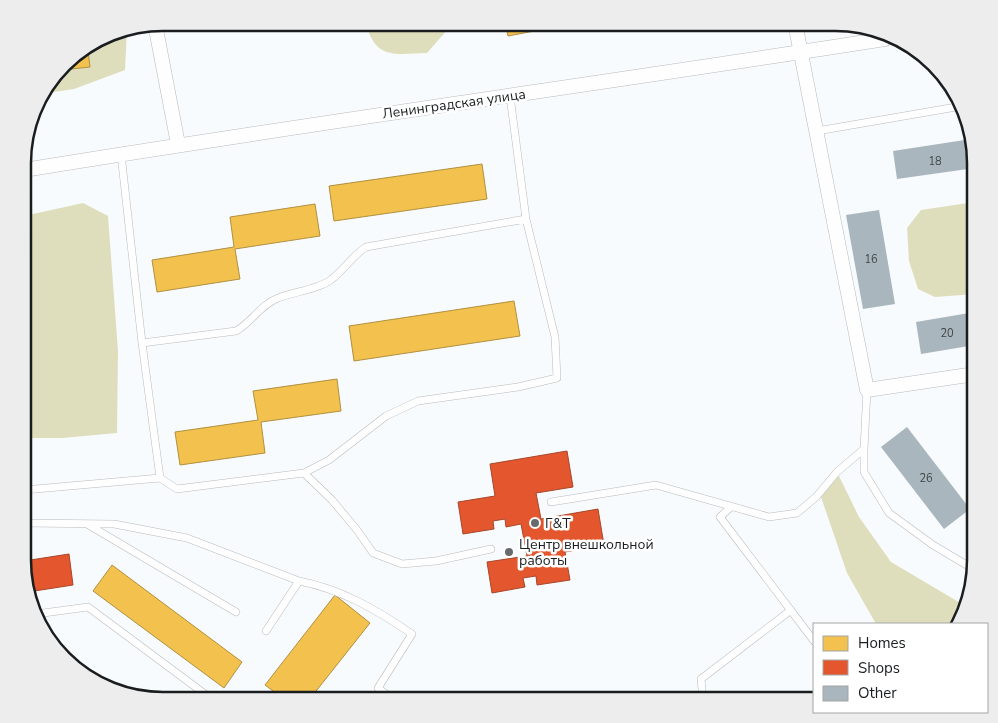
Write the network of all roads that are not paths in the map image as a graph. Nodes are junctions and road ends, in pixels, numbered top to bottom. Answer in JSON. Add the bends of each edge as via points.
{"nodes":[{"id":1,"x":156,"y":32,"type":"edge"},
{"id":2,"x":797,"y":32,"type":"edge"},
{"id":3,"x":879,"y":39,"type":"edge"},
{"id":4,"x":800,"y":52,"type":"junction"},
{"id":5,"x":510,"y":96,"type":"junction"},
{"id":6,"x":954,"y":107,"type":"edge"},
{"id":7,"x":817,"y":131,"type":"junction"},
{"id":8,"x":178,"y":144,"type":"junction"},
{"id":9,"x":121,"y":154,"type":"junction"},
{"id":10,"x":31,"y":169,"type":"edge"},
{"id":11,"x":526,"y":220,"type":"junction"},
{"id":12,"x":142,"y":343,"type":"junction"},
{"id":13,"x":966,"y":375,"type":"edge"},
{"id":14,"x":866,"y":390,"type":"junction"},
{"id":15,"x":864,"y":449,"type":"junction"},
{"id":16,"x":304,"y":474,"type":"junction"},
{"id":17,"x":160,"y":478,"type":"junction"},
{"id":18,"x":32,"y":489,"type":"edge"},
{"id":19,"x":551,"y":502,"type":"dead end"},
{"id":20,"x":731,"y":508,"type":"junction"},
{"id":21,"x":32,"y":523,"type":"edge"},
{"id":22,"x":86,"y":524,"type":"junction"},
{"id":23,"x":491,"y":549,"type":"dead end"},
{"id":24,"x":966,"y":565,"type":"edge"},
{"id":25,"x":299,"y":581,"type":"junction"},
{"id":26,"x":791,"y":610,"type":"junction"},
{"id":27,"x":236,"y":612,"type":"dead end"},
{"id":28,"x":43,"y":613,"type":"edge"},
{"id":29,"x":266,"y":631,"type":"dead end"},
{"id":30,"x":813,"y":640,"type":"edge"},
{"id":31,"x":201,"y":691,"type":"edge"},
{"id":32,"x":382,"y":691,"type":"edge"},
{"id":33,"x":702,"y":692,"type":"edge"}],
"edges":[{"from":1,"to":8,"type":"street"},
{"from":2,"to":4,"type":"street"},
{"from":3,"to":4,"type":"street","name":"Ленинградская улица"},
{"from":4,"to":5,"type":"street","name":"Ленинградская улица"},
{"from":4,"to":7,"type":"street"},
{"from":5,"to":8,"type":"street","name":"Ленинградская улица"},
{"from":5,"to":11,"type":"lane"},
{"from":6,"to":7,"type":"lane"},
{"from":7,"to":14,"type":"street"},
{"from":8,"to":9,"type":"street","name":"Ленинградская улица"},
{"from":9,"to":10,"type":"street","name":"Ленинградская улица"},
{"from":9,"to":12,"type":"lane"},
{"from":11,"to":12,"type":"lane","via":[[366,247],[331,280],[277,298],[259,310],[248,325],[236,331]]},
{"from":11,"to":16,"type":"lane","via":[[556,337],[557,378],[518,387],[418,401],[386,416],[329,460]]},
{"from":12,"to":17,"type":"lane"},
{"from":13,"to":14,"type":"street"},
{"from":14,"to":15,"type":"lane"},
{"from":15,"to":20,"type":"lane","via":[[797,513],[769,517]]},
{"from":15,"to":24,"type":"lane","via":[[864,472],[889,513]]},
{"from":16,"to":17,"type":"lane","via":[[177,489]]},
{"from":16,"to":23,"type":"lane","via":[[332,500],[373,553],[402,564],[436,561]]},
{"from":17,"to":18,"type":"lane"},
{"from":19,"to":20,"type":"lane","via":[[656,486]]},
{"from":20,"to":26,"type":"lane","via":[[720,517]]},
{"from":21,"to":22,"type":"lane"},
{"from":22,"to":25,"type":"lane","via":[[114,524],[187,538]]},
{"from":22,"to":27,"type":"lane"},
{"from":25,"to":29,"type":"lane"},
{"from":25,"to":32,"type":"lane","via":[[326,586],[412,634],[378,688]]},
{"from":26,"to":30,"type":"lane"},
{"from":26,"to":33,"type":"lane","via":[[701,679]]},
{"from":28,"to":31,"type":"lane","via":[[88,607]]}]}
